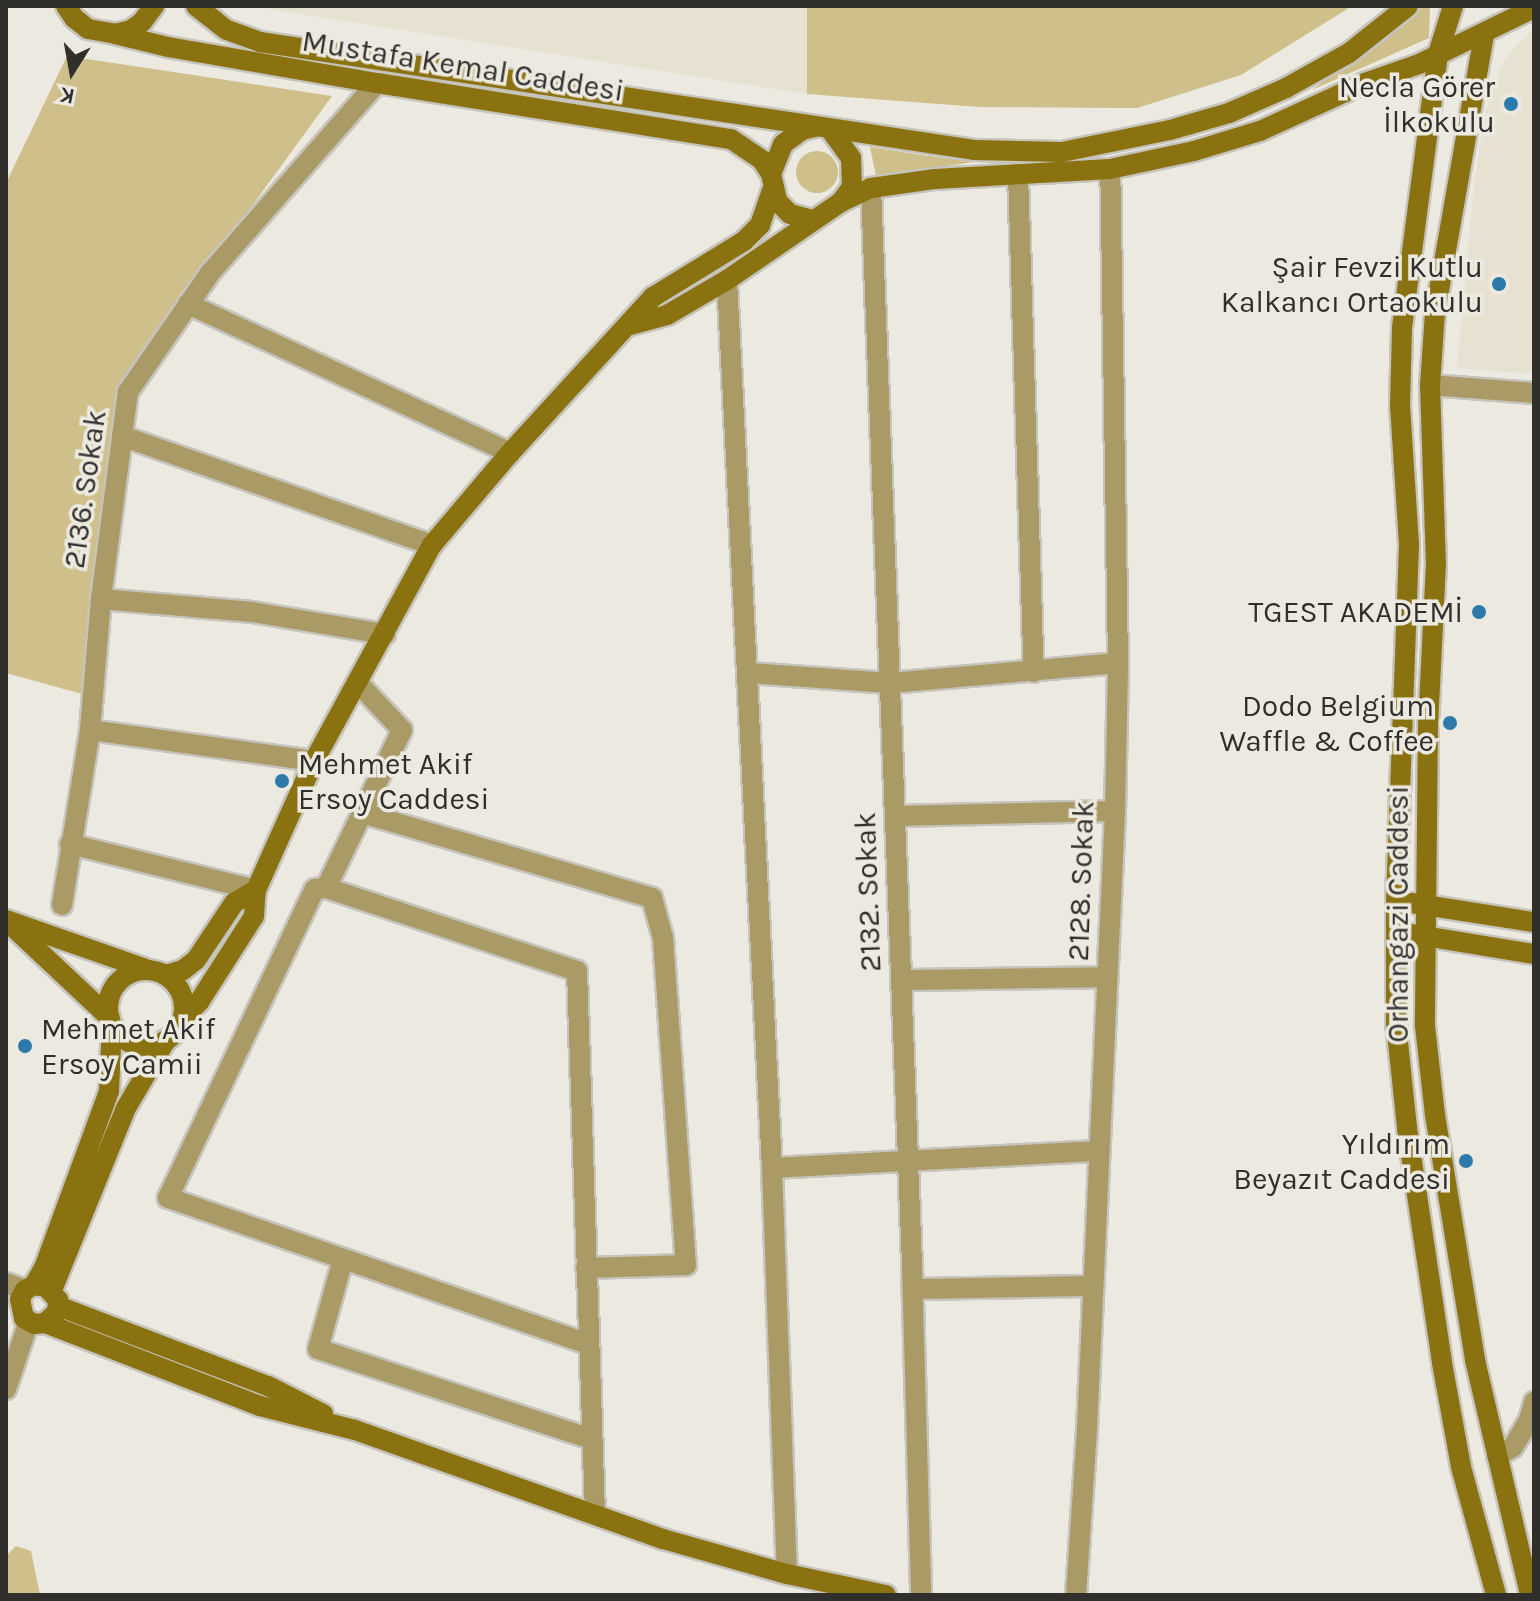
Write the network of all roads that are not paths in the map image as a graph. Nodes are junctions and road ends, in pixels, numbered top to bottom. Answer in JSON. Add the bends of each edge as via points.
{"nodes":[{"id":1,"x":66,"y":6,"type":"edge"},
{"id":2,"x":154,"y":6,"type":"edge"},
{"id":3,"x":196,"y":6,"type":"edge"},
{"id":4,"x":1408,"y":6,"type":"edge"},
{"id":5,"x":1453,"y":6,"type":"edge"},
{"id":6,"x":1534,"y":8,"type":"edge"},
{"id":7,"x":115,"y":34,"type":"junction"},
{"id":8,"x":1484,"y":35,"type":"junction"},
{"id":9,"x":1438,"y":54,"type":"junction"},
{"id":10,"x":377,"y":83,"type":"junction"},
{"id":11,"x":823,"y":128,"type":"junction"},
{"id":12,"x":1110,"y":169,"type":"junction"},
{"id":13,"x":1018,"y":174,"type":"junction"},
{"id":14,"x":772,"y":182,"type":"junction"},
{"id":15,"x":871,"y":188,"type":"junction"},
{"id":16,"x":841,"y":202,"type":"junction"},
{"id":17,"x":813,"y":220,"type":"junction"},
{"id":18,"x":727,"y":280,"type":"junction"},
{"id":19,"x":188,"y":304,"type":"junction"},
{"id":20,"x":630,"y":325,"type":"junction"},
{"id":21,"x":1430,"y":385,"type":"junction"},
{"id":22,"x":1534,"y":393,"type":"edge"},
{"id":23,"x":122,"y":436,"type":"junction"},
{"id":24,"x":510,"y":453,"type":"junction"},
{"id":25,"x":432,"y":545,"type":"junction"},
{"id":26,"x":101,"y":599,"type":"junction"},
{"id":27,"x":385,"y":634,"type":"junction"},
{"id":28,"x":1118,"y":663,"type":"junction"},
{"id":29,"x":1034,"y":672,"type":"junction"},
{"id":30,"x":749,"y":673,"type":"junction"},
{"id":31,"x":358,"y":683,"type":"junction"},
{"id":32,"x":890,"y":683,"type":"junction"},
{"id":33,"x":90,"y":730,"type":"junction"},
{"id":34,"x":314,"y":761,"type":"junction"},
{"id":35,"x":1115,"y":811,"type":"junction"},
{"id":36,"x":362,"y":813,"type":"junction"},
{"id":37,"x":895,"y":816,"type":"junction"},
{"id":38,"x":70,"y":844,"type":"junction"},
{"id":39,"x":326,"y":888,"type":"junction"},
{"id":40,"x":256,"y":890,"type":"junction"},
{"id":41,"x":1396,"y":902,"type":"junction"},
{"id":42,"x":1424,"y":904,"type":"junction"},
{"id":43,"x":62,"y":905,"type":"dead end"},
{"id":44,"x":6,"y":920,"type":"edge"},
{"id":45,"x":1534,"y":922,"type":"edge"},
{"id":46,"x":1396,"y":930,"type":"junction"},
{"id":47,"x":1424,"y":938,"type":"junction"},
{"id":48,"x":1534,"y":954,"type":"edge"},
{"id":49,"x":158,"y":973,"type":"junction"},
{"id":50,"x":1107,"y":977,"type":"junction"},
{"id":51,"x":902,"y":980,"type":"junction"},
{"id":52,"x":183,"y":1018,"type":"junction"},
{"id":53,"x":111,"y":1022,"type":"junction"},
{"id":54,"x":166,"y":1040,"type":"junction"},
{"id":55,"x":1099,"y":1151,"type":"junction"},
{"id":56,"x":908,"y":1159,"type":"junction"},
{"id":57,"x":772,"y":1168,"type":"junction"},
{"id":58,"x":343,"y":1259,"type":"junction"},
{"id":59,"x":586,"y":1268,"type":"junction"},
{"id":60,"x":1092,"y":1286,"type":"junction"},
{"id":61,"x":913,"y":1289,"type":"junction"},
{"id":62,"x":31,"y":1301,"type":"edge"},
{"id":63,"x":588,"y":1344,"type":"junction"},
{"id":64,"x":6,"y":1389,"type":"edge"},
{"id":65,"x":1534,"y":1402,"type":"edge"},
{"id":66,"x":591,"y":1439,"type":"junction"},
{"id":67,"x":1497,"y":1456,"type":"junction"},
{"id":68,"x":595,"y":1514,"type":"junction"},
{"id":69,"x":787,"y":1574,"type":"junction"},
{"id":70,"x":886,"y":1595,"type":"edge"},
{"id":71,"x":921,"y":1595,"type":"edge"},
{"id":72,"x":1076,"y":1595,"type":"edge"},
{"id":73,"x":1496,"y":1595,"type":"edge"},
{"id":74,"x":1530,"y":1595,"type":"edge"}],
"edges":[{"from":1,"to":7,"type":"main road","name":"Mustafa Kemal Caddesi","via":[[88,29]]},
{"from":2,"to":7,"type":"main road","via":[[131,30]]},
{"from":3,"to":11,"type":"main road","name":"Mustafa Kemal Caddesi","via":[[227,30],[260,42]]},
{"from":4,"to":11,"type":"main road","via":[[1349,53],[1286,88],[1229,113],[1112,144],[1062,152],[974,150]]},
{"from":5,"to":9,"type":"main road"},
{"from":6,"to":8,"type":"main road"},
{"from":7,"to":10,"type":"main road","name":"Mustafa Kemal Caddesi"},
{"from":8,"to":9,"type":"main road"},
{"from":8,"to":21,"type":"main road","name":"Orhangazi Caddesi","via":[[1435,312]]},
{"from":9,"to":12,"type":"main road","via":[[1260,131]]},
{"from":9,"to":41,"type":"main road","via":[[1402,329],[1400,405],[1409,546]]},
{"from":10,"to":14,"type":"main road","name":"Mustafa Kemal Caddesi","via":[[731,139],[762,160]]},
{"from":10,"to":19,"type":"street","name":"2136. Sokak"},
{"from":11,"to":14,"type":"main road","via":[[802,130],[783,144]]},
{"from":11,"to":16,"type":"main road","via":[[839,136],[851,158],[852,187]]},
{"from":12,"to":13,"type":"main road"},
{"from":12,"to":28,"type":"street","name":"2128. Sokak"},
{"from":13,"to":15,"type":"main road"},
{"from":13,"to":29,"type":"street"},
{"from":14,"to":17,"type":"main road","via":[[777,201],[790,214]]},
{"from":14,"to":20,"type":"main road","via":[[760,225],[744,241],[653,297]]},
{"from":15,"to":16,"type":"main road"},
{"from":15,"to":32,"type":"street","name":"2132. Sokak"},
{"from":16,"to":17,"type":"main road"},
{"from":17,"to":18,"type":"main road"},
{"from":18,"to":20,"type":"main road","via":[[667,315]]},
{"from":18,"to":30,"type":"street"},
{"from":19,"to":23,"type":"street","name":"2136. Sokak","via":[[128,392]]},
{"from":19,"to":24,"type":"street"},
{"from":20,"to":24,"type":"main road"},
{"from":21,"to":22,"type":"street"},
{"from":21,"to":42,"type":"main road","name":"Orhangazi Caddesi","via":[[1436,563]]},
{"from":23,"to":25,"type":"street"},
{"from":23,"to":26,"type":"street","name":"2136. Sokak"},
{"from":24,"to":25,"type":"main road"},
{"from":25,"to":27,"type":"main road"},
{"from":26,"to":27,"type":"street","via":[[252,612]]},
{"from":26,"to":33,"type":"street","name":"2136. Sokak"},
{"from":27,"to":31,"type":"main road"},
{"from":28,"to":29,"type":"street"},
{"from":28,"to":35,"type":"street","name":"2128. Sokak"},
{"from":29,"to":32,"type":"street"},
{"from":30,"to":32,"type":"street"},
{"from":30,"to":57,"type":"street"},
{"from":31,"to":34,"type":"main road"},
{"from":31,"to":36,"type":"street","via":[[402,730]]},
{"from":32,"to":37,"type":"street","name":"2132. Sokak"},
{"from":33,"to":34,"type":"street"},
{"from":33,"to":38,"type":"street","name":"2136. Sokak"},
{"from":34,"to":40,"type":"main road"},
{"from":35,"to":37,"type":"street"},
{"from":35,"to":50,"type":"street","name":"2128. Sokak"},
{"from":36,"to":39,"type":"street"},
{"from":36,"to":59,"type":"street","via":[[652,898],[663,938],[686,1265]]},
{"from":37,"to":51,"type":"street","name":"2132. Sokak"},
{"from":38,"to":40,"type":"street"},
{"from":38,"to":43,"type":"street","name":"2136. Sokak"},
{"from":39,"to":58,"type":"street","via":[[315,889],[168,1198]]},
{"from":39,"to":59,"type":"street","via":[[577,971]]},
{"from":40,"to":49,"type":"main road","via":[[234,903],[196,960],[183,970]]},
{"from":40,"to":52,"type":"main road","via":[[254,916]]},
{"from":41,"to":42,"type":"main road"},
{"from":41,"to":46,"type":"main road"},
{"from":42,"to":45,"type":"main road"},
{"from":42,"to":47,"type":"main road","name":"Orhangazi Caddesi"},
{"from":44,"to":49,"type":"main road"},
{"from":44,"to":53,"type":"main road"},
{"from":46,"to":47,"type":"main road"},
{"from":46,"to":73,"type":"main road","via":[[1396,1023],[1407,1128],[1442,1363],[1461,1467]]},
{"from":47,"to":48,"type":"main road"},
{"from":47,"to":67,"type":"main road","name":"Orhangazi Caddesi","via":[[1425,1026],[1435,1115],[1475,1360]]},
{"from":49,"to":52,"type":"main road","via":[[181,994]]},
{"from":49,"to":53,"type":"main road","via":[[130,973],[120,980],[108,1001]]},
{"from":50,"to":51,"type":"street"},
{"from":50,"to":55,"type":"street","name":"2128. Sokak"},
{"from":51,"to":56,"type":"street","name":"2132. Sokak"},
{"from":52,"to":54,"type":"main road"},
{"from":53,"to":54,"type":"main road","via":[[131,1043],[143,1046]]},
{"from":53,"to":62,"type":"main road","via":[[111,1087]]},
{"from":54,"to":62,"type":"main road","via":[[126,1108]]},
{"from":55,"to":56,"type":"street"},
{"from":55,"to":60,"type":"street","name":"2128. Sokak"},
{"from":56,"to":57,"type":"street"},
{"from":56,"to":61,"type":"street","name":"2132. Sokak"},
{"from":57,"to":69,"type":"street"},
{"from":58,"to":63,"type":"street"},
{"from":58,"to":66,"type":"street","via":[[318,1349]]},
{"from":59,"to":63,"type":"street"},
{"from":60,"to":61,"type":"street"},
{"from":60,"to":72,"type":"street","name":"2128. Sokak"},
{"from":61,"to":71,"type":"street","name":"2132. Sokak"},
{"from":62,"to":64,"type":"street"},
{"from":62,"to":68,"type":"main road","via":[[260,1406],[355,1430]]},
{"from":63,"to":66,"type":"street"},
{"from":65,"to":67,"type":"street","via":[[1513,1447]]},
{"from":66,"to":68,"type":"street"},
{"from":67,"to":74,"type":"main road","name":"Orhangazi Caddesi"},
{"from":68,"to":69,"type":"main road"},
{"from":69,"to":70,"type":"main road"}]}
